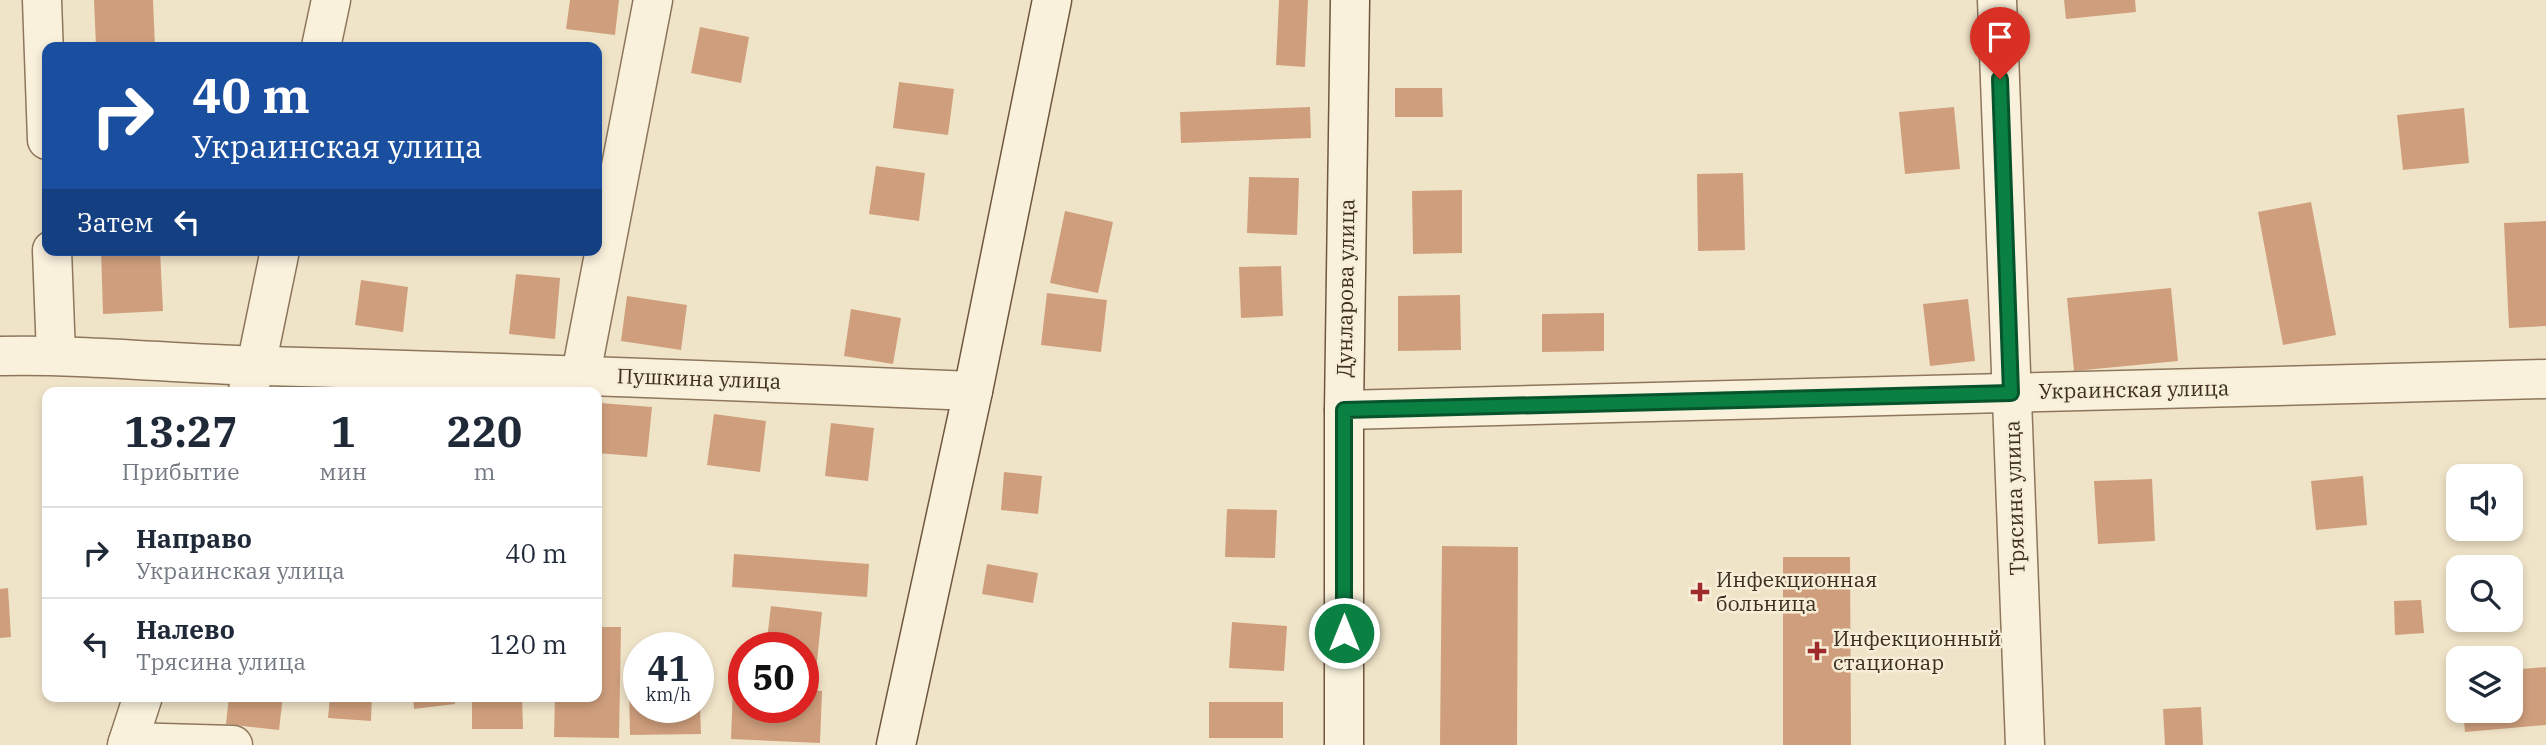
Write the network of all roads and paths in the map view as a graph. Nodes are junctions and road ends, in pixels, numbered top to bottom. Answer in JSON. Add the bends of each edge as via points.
{"nodes":[{"id":1,"x":42,"y":0,"type":"edge"},
{"id":2,"x":331,"y":0,"type":"edge"},
{"id":3,"x":653,"y":0,"type":"edge"},
{"id":4,"x":1052,"y":0,"type":"edge"},
{"id":5,"x":1350,"y":0,"type":"edge"},
{"id":6,"x":1997,"y":0,"type":"edge"},
{"id":7,"x":44,"y":42,"type":"edge"},
{"id":8,"x":322,"y":42,"type":"edge"},
{"id":9,"x":52,"y":256,"type":"edge"},
{"id":10,"x":279,"y":256,"type":"edge"},
{"id":11,"x":56,"y":355,"type":"junction"},
{"id":12,"x":0,"y":356,"type":"edge"},
{"id":13,"x":581,"y":374,"type":"junction"},
{"id":14,"x":252,"y":379,"type":"edge"},
{"id":15,"x":2546,"y":379,"type":"edge"},
{"id":16,"x":973,"y":391,"type":"junction"},
{"id":17,"x":2011,"y":393,"type":"junction"},
{"id":18,"x":1344,"y":410,"type":"junction"},
{"id":19,"x":141,"y":702,"type":"edge"},
{"id":20,"x":127,"y":744,"type":"edge"},
{"id":21,"x":233,"y":745,"type":"edge"},
{"id":22,"x":897,"y":745,"type":"edge"},
{"id":23,"x":1344,"y":745,"type":"edge"},
{"id":24,"x":2025,"y":745,"type":"edge"}],
"edges":[{"from":1,"to":7,"type":"street"},
{"from":2,"to":8,"type":"street"},
{"from":3,"to":13,"type":"street"},
{"from":4,"to":16,"type":"street"},
{"from":5,"to":18,"type":"street","name":"Дунларова улица"},
{"from":6,"to":17,"type":"street","name":"Трясина улица"},
{"from":9,"to":11,"type":"street"},
{"from":10,"to":14,"type":"street"},
{"from":11,"to":12,"type":"street","name":"Пушкина улица"},
{"from":11,"to":14,"type":"street","name":"Пушкина улица"},
{"from":13,"to":14,"type":"street","name":"Пушкина улица"},
{"from":13,"to":16,"type":"street","name":"Пушкина улица"},
{"from":15,"to":17,"type":"street","name":"Украинская улица"},
{"from":16,"to":22,"type":"street"},
{"from":17,"to":18,"type":"street","name":"Украинская улица"},
{"from":17,"to":24,"type":"street","name":"Трясина улица"},
{"from":18,"to":23,"type":"street","name":"Дунларова улица"},
{"from":19,"to":20,"type":"street"},
{"from":20,"to":21,"type":"street"}]}
